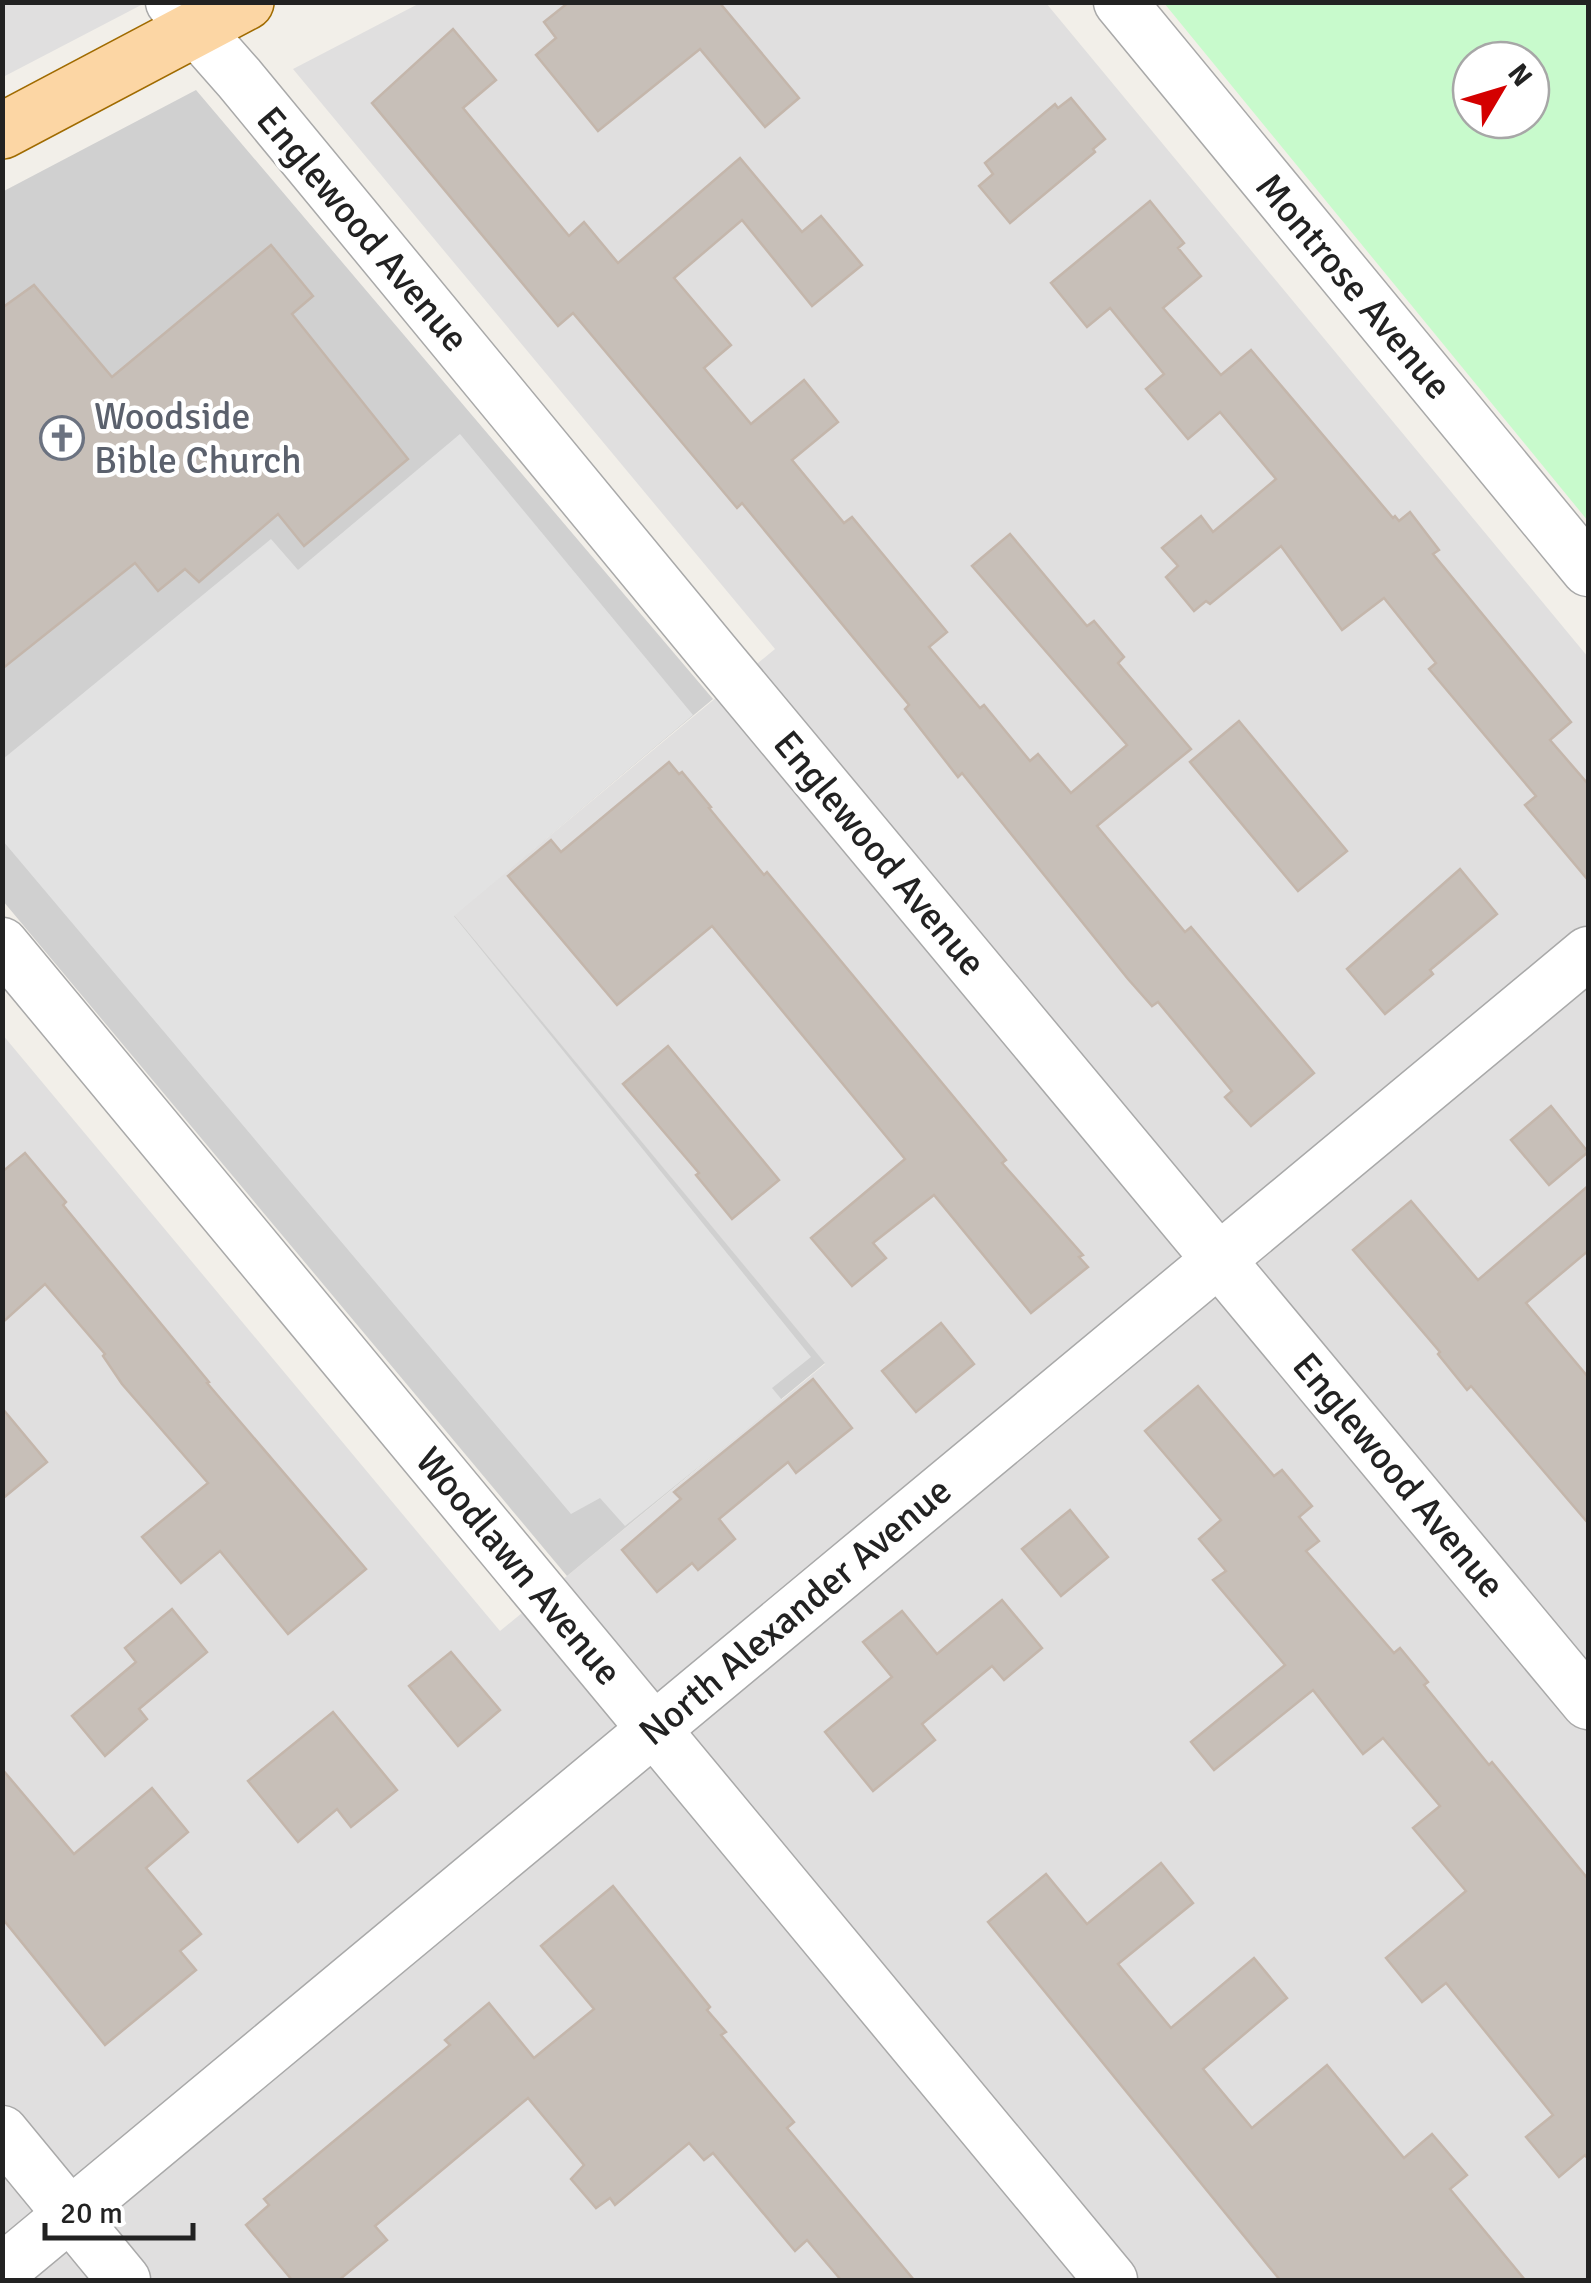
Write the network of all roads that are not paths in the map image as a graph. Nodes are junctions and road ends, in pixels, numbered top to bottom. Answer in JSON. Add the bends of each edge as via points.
{"nodes":[{"id":1,"x":246,"y":2,"type":"edge"},
{"id":2,"x":1120,"y":2,"type":"edge"},
{"id":3,"x":185,"y":15,"type":"edge"},
{"id":4,"x":2,"y":131,"type":"edge"},
{"id":5,"x":1588,"y":570,"type":"edge"},
{"id":6,"x":2,"y":944,"type":"edge"},
{"id":7,"x":1588,"y":953,"type":"edge"},
{"id":8,"x":1218,"y":1258,"type":"junction"},
{"id":9,"x":1588,"y":1703,"type":"edge"},
{"id":10,"x":653,"y":1729,"type":"junction"},
{"id":11,"x":2,"y":2132,"type":"edge"},
{"id":12,"x":71,"y":2216,"type":"junction"},
{"id":13,"x":2,"y":2271,"type":"edge"},
{"id":14,"x":124,"y":2280,"type":"edge"},
{"id":15,"x":1111,"y":2280,"type":"edge"}],
"edges":[{"from":1,"to":3,"type":"main road"},
{"from":2,"to":5,"type":"street","name":"Montrose Avenue"},
{"from":3,"to":4,"type":"main road"},
{"from":3,"to":8,"type":"street","name":"Englewood Avenue"},
{"from":6,"to":10,"type":"street","name":"Woodlawn Avenue"},
{"from":7,"to":8,"type":"street","name":"North Alexander Avenue"},
{"from":8,"to":9,"type":"street","name":"Englewood Avenue"},
{"from":8,"to":10,"type":"street","name":"North Alexander Avenue"},
{"from":10,"to":12,"type":"street","name":"North Alexander Avenue"},
{"from":10,"to":15,"type":"street","name":"Woodlawn Avenue"},
{"from":11,"to":12,"type":"street"},
{"from":12,"to":13,"type":"street","name":"North Alexander Avenue"},
{"from":12,"to":14,"type":"street"}]}
